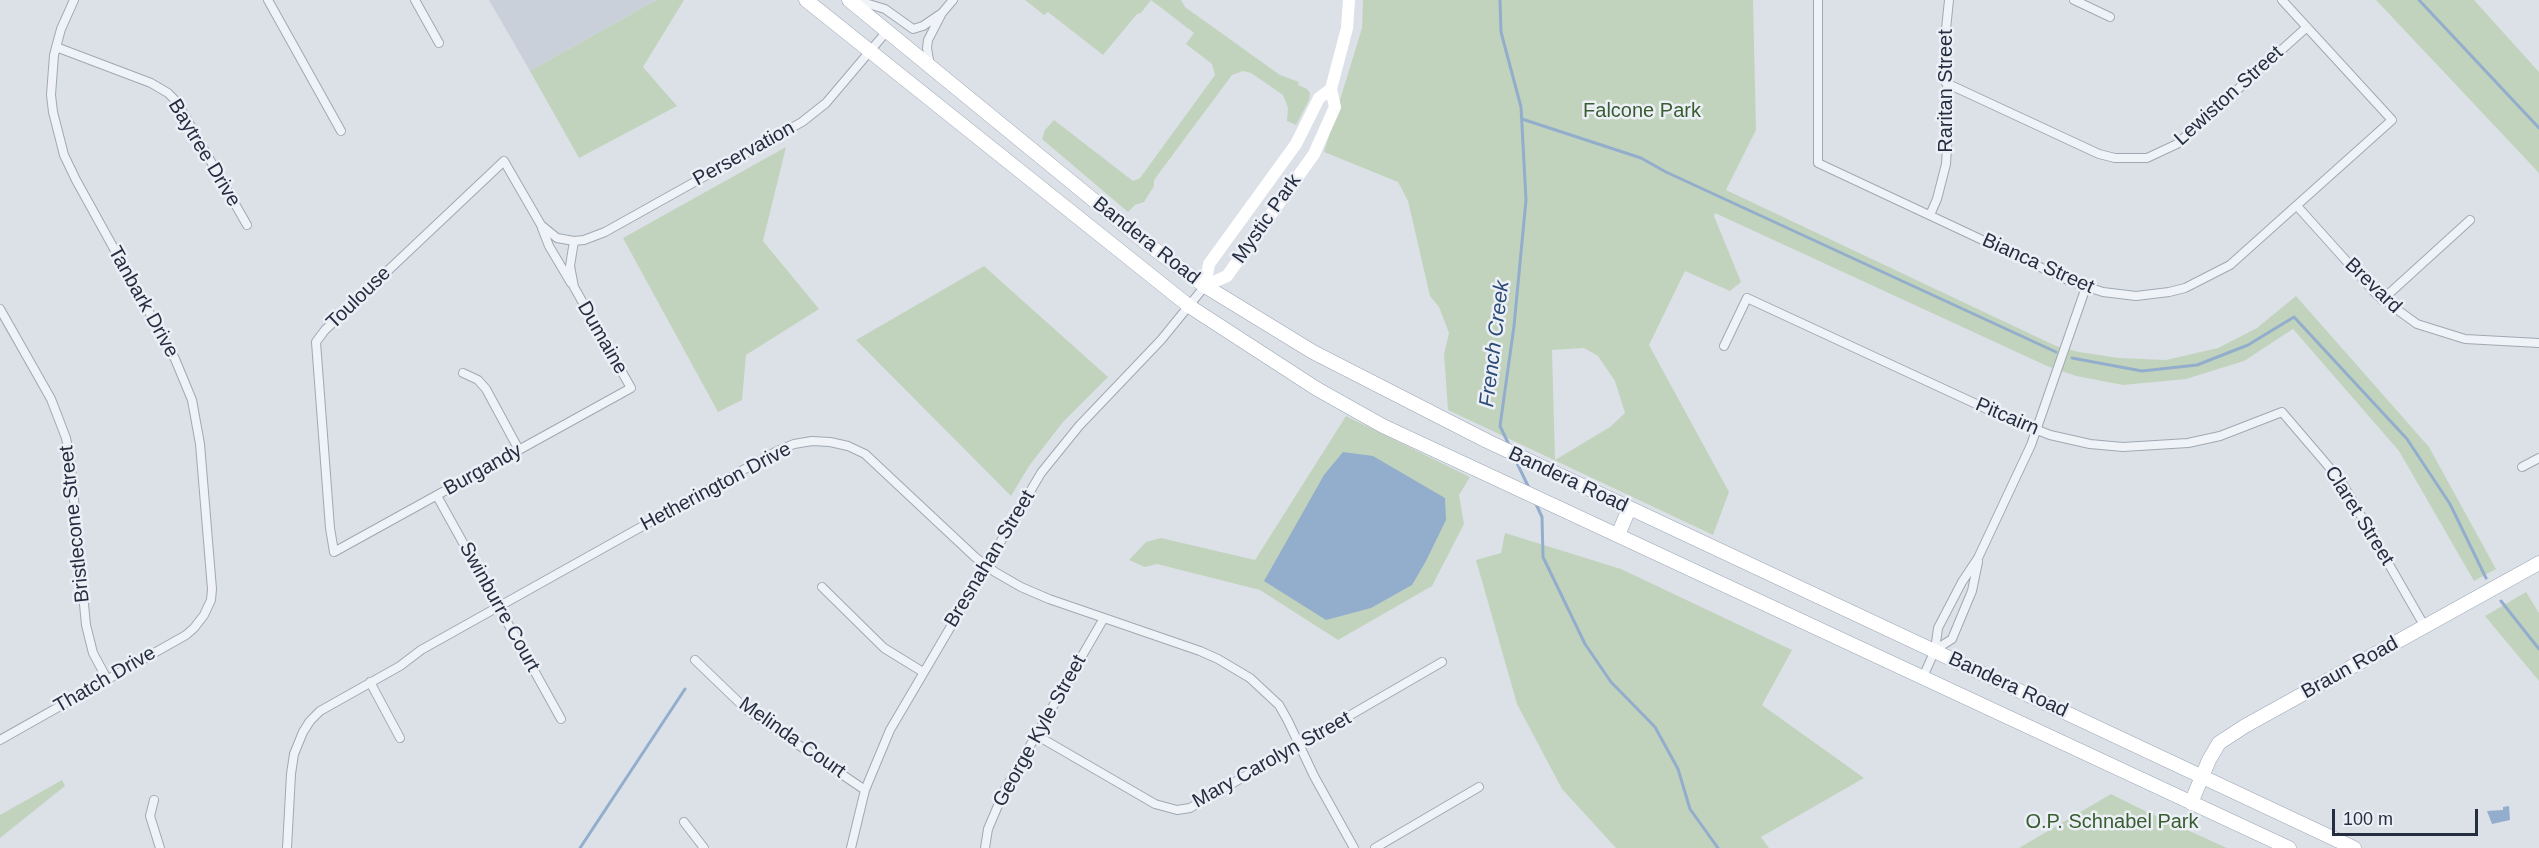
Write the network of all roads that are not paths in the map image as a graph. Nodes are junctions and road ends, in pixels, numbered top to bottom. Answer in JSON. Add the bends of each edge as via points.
{"nodes":[{"id":1,"x":74,"y":0,"type":"edge"},
{"id":2,"x":268,"y":0,"type":"edge"},
{"id":3,"x":415,"y":0,"type":"edge"},
{"id":4,"x":806,"y":0,"type":"edge"},
{"id":5,"x":849,"y":0,"type":"edge"},
{"id":6,"x":855,"y":0,"type":"edge"},
{"id":7,"x":953,"y":0,"type":"edge"},
{"id":8,"x":1349,"y":0,"type":"edge"},
{"id":9,"x":1818,"y":0,"type":"edge"},
{"id":10,"x":1949,"y":0,"type":"edge"},
{"id":11,"x":2074,"y":0,"type":"edge"},
{"id":12,"x":2282,"y":0,"type":"edge"},
{"id":13,"x":942,"y":14,"type":"junction"},
{"id":14,"x":2110,"y":17,"type":"dead end"},
{"id":15,"x":2307,"y":27,"type":"junction"},
{"id":16,"x":887,"y":30,"type":"junction"},
{"id":17,"x":439,"y":43,"type":"dead end"},
{"id":18,"x":56,"y":47,"type":"junction"},
{"id":19,"x":869,"y":51,"type":"junction"},
{"id":20,"x":930,"y":66,"type":"junction"},
{"id":21,"x":1947,"y":83,"type":"junction"},
{"id":22,"x":1331,"y":89,"type":"junction"},
{"id":23,"x":341,"y":131,"type":"dead end"},
{"id":24,"x":504,"y":160,"type":"joint"},
{"id":25,"x":2297,"y":206,"type":"junction"},
{"id":26,"x":1930,"y":215,"type":"junction"},
{"id":27,"x":2470,"y":220,"type":"dead end"},
{"id":28,"x":247,"y":225,"type":"dead end"},
{"id":29,"x":541,"y":225,"type":"junction"},
{"id":30,"x":574,"y":241,"type":"junction"},
{"id":31,"x":1205,"y":286,"type":"junction"},
{"id":32,"x":574,"y":287,"type":"junction"},
{"id":33,"x":2086,"y":287,"type":"junction"},
{"id":34,"x":2382,"y":300,"type":"junction"},
{"id":35,"x":1190,"y":306,"type":"junction"},
{"id":36,"x":0,"y":309,"type":"edge"},
{"id":37,"x":2539,"y":343,"type":"edge"},
{"id":38,"x":1724,"y":346,"type":"dead end"},
{"id":39,"x":463,"y":373,"type":"dead end"},
{"id":40,"x":631,"y":388,"type":"joint"},
{"id":41,"x":2282,"y":412,"type":"joint"},
{"id":42,"x":2037,"y":430,"type":"junction"},
{"id":43,"x":519,"y":450,"type":"junction"},
{"id":44,"x":2539,"y":458,"type":"edge"},
{"id":45,"x":2522,"y":467,"type":"dead end"},
{"id":46,"x":437,"y":496,"type":"junction"},
{"id":47,"x":1629,"y":509,"type":"junction"},
{"id":48,"x":1618,"y":535,"type":"junction"},
{"id":49,"x":334,"y":552,"type":"joint"},
{"id":50,"x":1978,"y":558,"type":"junction"},
{"id":51,"x":2539,"y":563,"type":"edge"},
{"id":52,"x":986,"y":566,"type":"junction"},
{"id":53,"x":822,"y":587,"type":"dead end"},
{"id":54,"x":498,"y":607,"type":"junction"},
{"id":55,"x":204,"y":615,"type":"joint"},
{"id":56,"x":1104,"y":618,"type":"junction"},
{"id":57,"x":2425,"y":627,"type":"junction"},
{"id":58,"x":1935,"y":650,"type":"junction"},
{"id":59,"x":695,"y":660,"type":"dead end"},
{"id":60,"x":1442,"y":662,"type":"dead end"},
{"id":61,"x":923,"y":672,"type":"junction"},
{"id":62,"x":1923,"y":677,"type":"junction"},
{"id":63,"x":107,"y":680,"type":"junction"},
{"id":64,"x":370,"y":682,"type":"junction"},
{"id":65,"x":561,"y":719,"type":"dead end"},
{"id":66,"x":1036,"y":735,"type":"junction"},
{"id":67,"x":400,"y":738,"type":"dead end"},
{"id":68,"x":0,"y":740,"type":"edge"},
{"id":69,"x":1301,"y":745,"type":"junction"},
{"id":70,"x":2202,"y":776,"type":"junction"},
{"id":71,"x":1479,"y":787,"type":"dead end"},
{"id":72,"x":865,"y":790,"type":"junction"},
{"id":73,"x":154,"y":800,"type":"dead end"},
{"id":74,"x":2191,"y":803,"type":"junction"},
{"id":75,"x":684,"y":822,"type":"dead end"},
{"id":76,"x":160,"y":848,"type":"edge"},
{"id":77,"x":287,"y":848,"type":"edge"},
{"id":78,"x":704,"y":848,"type":"edge"},
{"id":79,"x":851,"y":848,"type":"edge"},
{"id":80,"x":985,"y":848,"type":"edge"},
{"id":81,"x":1354,"y":848,"type":"edge"},
{"id":82,"x":1375,"y":848,"type":"edge"},
{"id":83,"x":2289,"y":848,"type":"edge"},
{"id":84,"x":2354,"y":848,"type":"edge"}],
"edges":[{"from":1,"to":18,"type":"street","name":"Tanbark Drive"},
{"from":2,"to":23,"type":"street"},
{"from":3,"to":17,"type":"street"},
{"from":4,"to":19,"type":"main road","name":"Bandera Road"},
{"from":5,"to":16,"type":"main road","name":"Bandera Road"},
{"from":6,"to":13,"type":"street","via":[[885,9],[913,29]]},
{"from":7,"to":13,"type":"street"},
{"from":8,"to":22,"type":"street","name":"Mystic Park","via":[[1347,28]]},
{"from":9,"to":26,"type":"street","name":"Bianca Street","via":[[1818,164]]},
{"from":10,"to":21,"type":"street","name":"Raritan Street"},
{"from":11,"to":14,"type":"street"},
{"from":12,"to":15,"type":"street"},
{"from":13,"to":20,"type":"street","via":[[928,40]]},
{"from":15,"to":21,"type":"street","name":"Lewiston Street","via":[[2177,144],[2147,158],[2099,154]]},
{"from":15,"to":25,"type":"street","name":"Bianca Street","via":[[2392,120]]},
{"from":16,"to":19,"type":"street","name":"Perservation"},
{"from":16,"to":20,"type":"main road","name":"Bandera Road"},
{"from":18,"to":28,"type":"street","name":"Baytree Drive","via":[[168,93],[177,102]]},
{"from":18,"to":55,"type":"street","name":"Tanbark Drive","via":[[51,95],[64,155],[175,359],[192,400],[200,444],[212,589]]},
{"from":19,"to":30,"type":"street","name":"Perservation","via":[[826,103],[802,122],[605,232]]},
{"from":19,"to":35,"type":"main road","name":"Bandera Road"},
{"from":20,"to":31,"type":"main road","name":"Bandera Road","via":[[1146,243]]},
{"from":21,"to":26,"type":"street","name":"Raritan Street","via":[[1946,164]]},
{"from":22,"to":31,"type":"street","name":"Mystic Park","via":[[1319,98],[1296,144],[1209,264]]},
{"from":22,"to":31,"type":"street","name":"Mystic Park","via":[[1335,107],[1314,154],[1227,276]]},
{"from":24,"to":29,"type":"street","name":"Dumaine"},
{"from":24,"to":49,"type":"street","name":"Toulouse","via":[[316,342]]},
{"from":25,"to":33,"type":"street","name":"Bianca Street","via":[[2230,265],[2201,282],[2169,292],[2136,296]]},
{"from":25,"to":34,"type":"street","name":"Brevard"},
{"from":26,"to":33,"type":"street","name":"Bianca Street"},
{"from":27,"to":34,"type":"street"},
{"from":29,"to":30,"type":"street","via":[[557,238]]},
{"from":29,"to":32,"type":"street","name":"Dumaine"},
{"from":30,"to":32,"type":"street","name":"Dumaine","via":[[570,266]]},
{"from":31,"to":35,"type":"street","name":"Bresnahan Street"},
{"from":31,"to":47,"type":"main road","name":"Bandera Road","via":[[1313,352]]},
{"from":32,"to":40,"type":"street","name":"Dumaine"},
{"from":33,"to":42,"type":"street"},
{"from":34,"to":37,"type":"street","name":"Brevard","via":[[2417,324],[2449,335]]},
{"from":35,"to":48,"type":"main road","name":"Bandera Road","via":[[1317,389],[1383,426]]},
{"from":35,"to":52,"type":"street","name":"Bresnahan Street","via":[[1041,473]]},
{"from":36,"to":63,"type":"street","name":"Bristlecone Street","via":[[51,399],[66,438],[86,625],[93,653]]},
{"from":38,"to":42,"type":"street","name":"Pitcairn","via":[[1747,298]]},
{"from":39,"to":43,"type":"street","via":[[486,389]]},
{"from":40,"to":43,"type":"street","name":"Burgandy"},
{"from":41,"to":42,"type":"street","name":"Pitcairn","via":[[2220,436],[2155,447],[2090,444]]},
{"from":41,"to":57,"type":"street","name":"Claret Street","via":[[2342,482]]},
{"from":42,"to":50,"type":"street"},
{"from":43,"to":46,"type":"street","name":"Burgandy"},
{"from":44,"to":45,"type":"street"},
{"from":46,"to":49,"type":"street","name":"Burgandy"},
{"from":46,"to":54,"type":"street","name":"Swinburre Court"},
{"from":47,"to":48,"type":"main road"},
{"from":47,"to":58,"type":"main road","name":"Bandera Road"},
{"from":48,"to":62,"type":"main road","name":"Bandera Road"},
{"from":50,"to":58,"type":"street","via":[[1938,628]]},
{"from":50,"to":58,"type":"street","via":[[1972,591],[1953,637]]},
{"from":51,"to":57,"type":"main road","name":"Braun Road"},
{"from":52,"to":54,"type":"street","name":"Hetherington Drive","via":[[865,454],[848,446],[812,441],[777,451]]},
{"from":52,"to":56,"type":"street","name":"Hetherington Drive","via":[[1021,587]]},
{"from":52,"to":61,"type":"street","name":"Bresnahan Street"},
{"from":53,"to":61,"type":"street","via":[[884,648]]},
{"from":54,"to":64,"type":"street","name":"Hetherington Drive"},
{"from":54,"to":65,"type":"street","name":"Swinburre Court"},
{"from":55,"to":63,"type":"street","name":"Thatch Drive","via":[[186,634]]},
{"from":56,"to":66,"type":"street","name":"George Kyle Street"},
{"from":56,"to":69,"type":"street","name":"Hetherington Drive","via":[[1200,651],[1235,668],[1279,705]]},
{"from":57,"to":70,"type":"main road","name":"Braun Road","via":[[2219,743]]},
{"from":58,"to":62,"type":"street"},
{"from":58,"to":70,"type":"main road","name":"Bandera Road"},
{"from":59,"to":72,"type":"street","name":"Melinda Court","via":[[747,710]]},
{"from":60,"to":69,"type":"street","name":"Mary Carolyn Street"},
{"from":61,"to":72,"type":"street","name":"Bresnahan Street","via":[[890,730]]},
{"from":62,"to":74,"type":"main road","name":"Bandera Road"},
{"from":63,"to":68,"type":"street","name":"Thatch Drive"},
{"from":64,"to":67,"type":"street"},
{"from":64,"to":77,"type":"street","name":"Hetherington Drive","via":[[320,711],[303,732],[291,774]]},
{"from":66,"to":69,"type":"street","name":"Mary Carolyn Street","via":[[1155,804],[1177,810],[1199,804]]},
{"from":66,"to":80,"type":"street","name":"George Kyle Street","via":[[997,806]]},
{"from":69,"to":81,"type":"street","name":"Hetherington Drive"},
{"from":70,"to":74,"type":"main road","name":"Braun Road"},
{"from":70,"to":84,"type":"main road","name":"Bandera Road"},
{"from":71,"to":82,"type":"street"},
{"from":72,"to":79,"type":"street","name":"Bresnahan Street"},
{"from":73,"to":76,"type":"street","via":[[150,816]]},
{"from":74,"to":83,"type":"main road","name":"Bandera Road"},
{"from":75,"to":78,"type":"street"}]}
